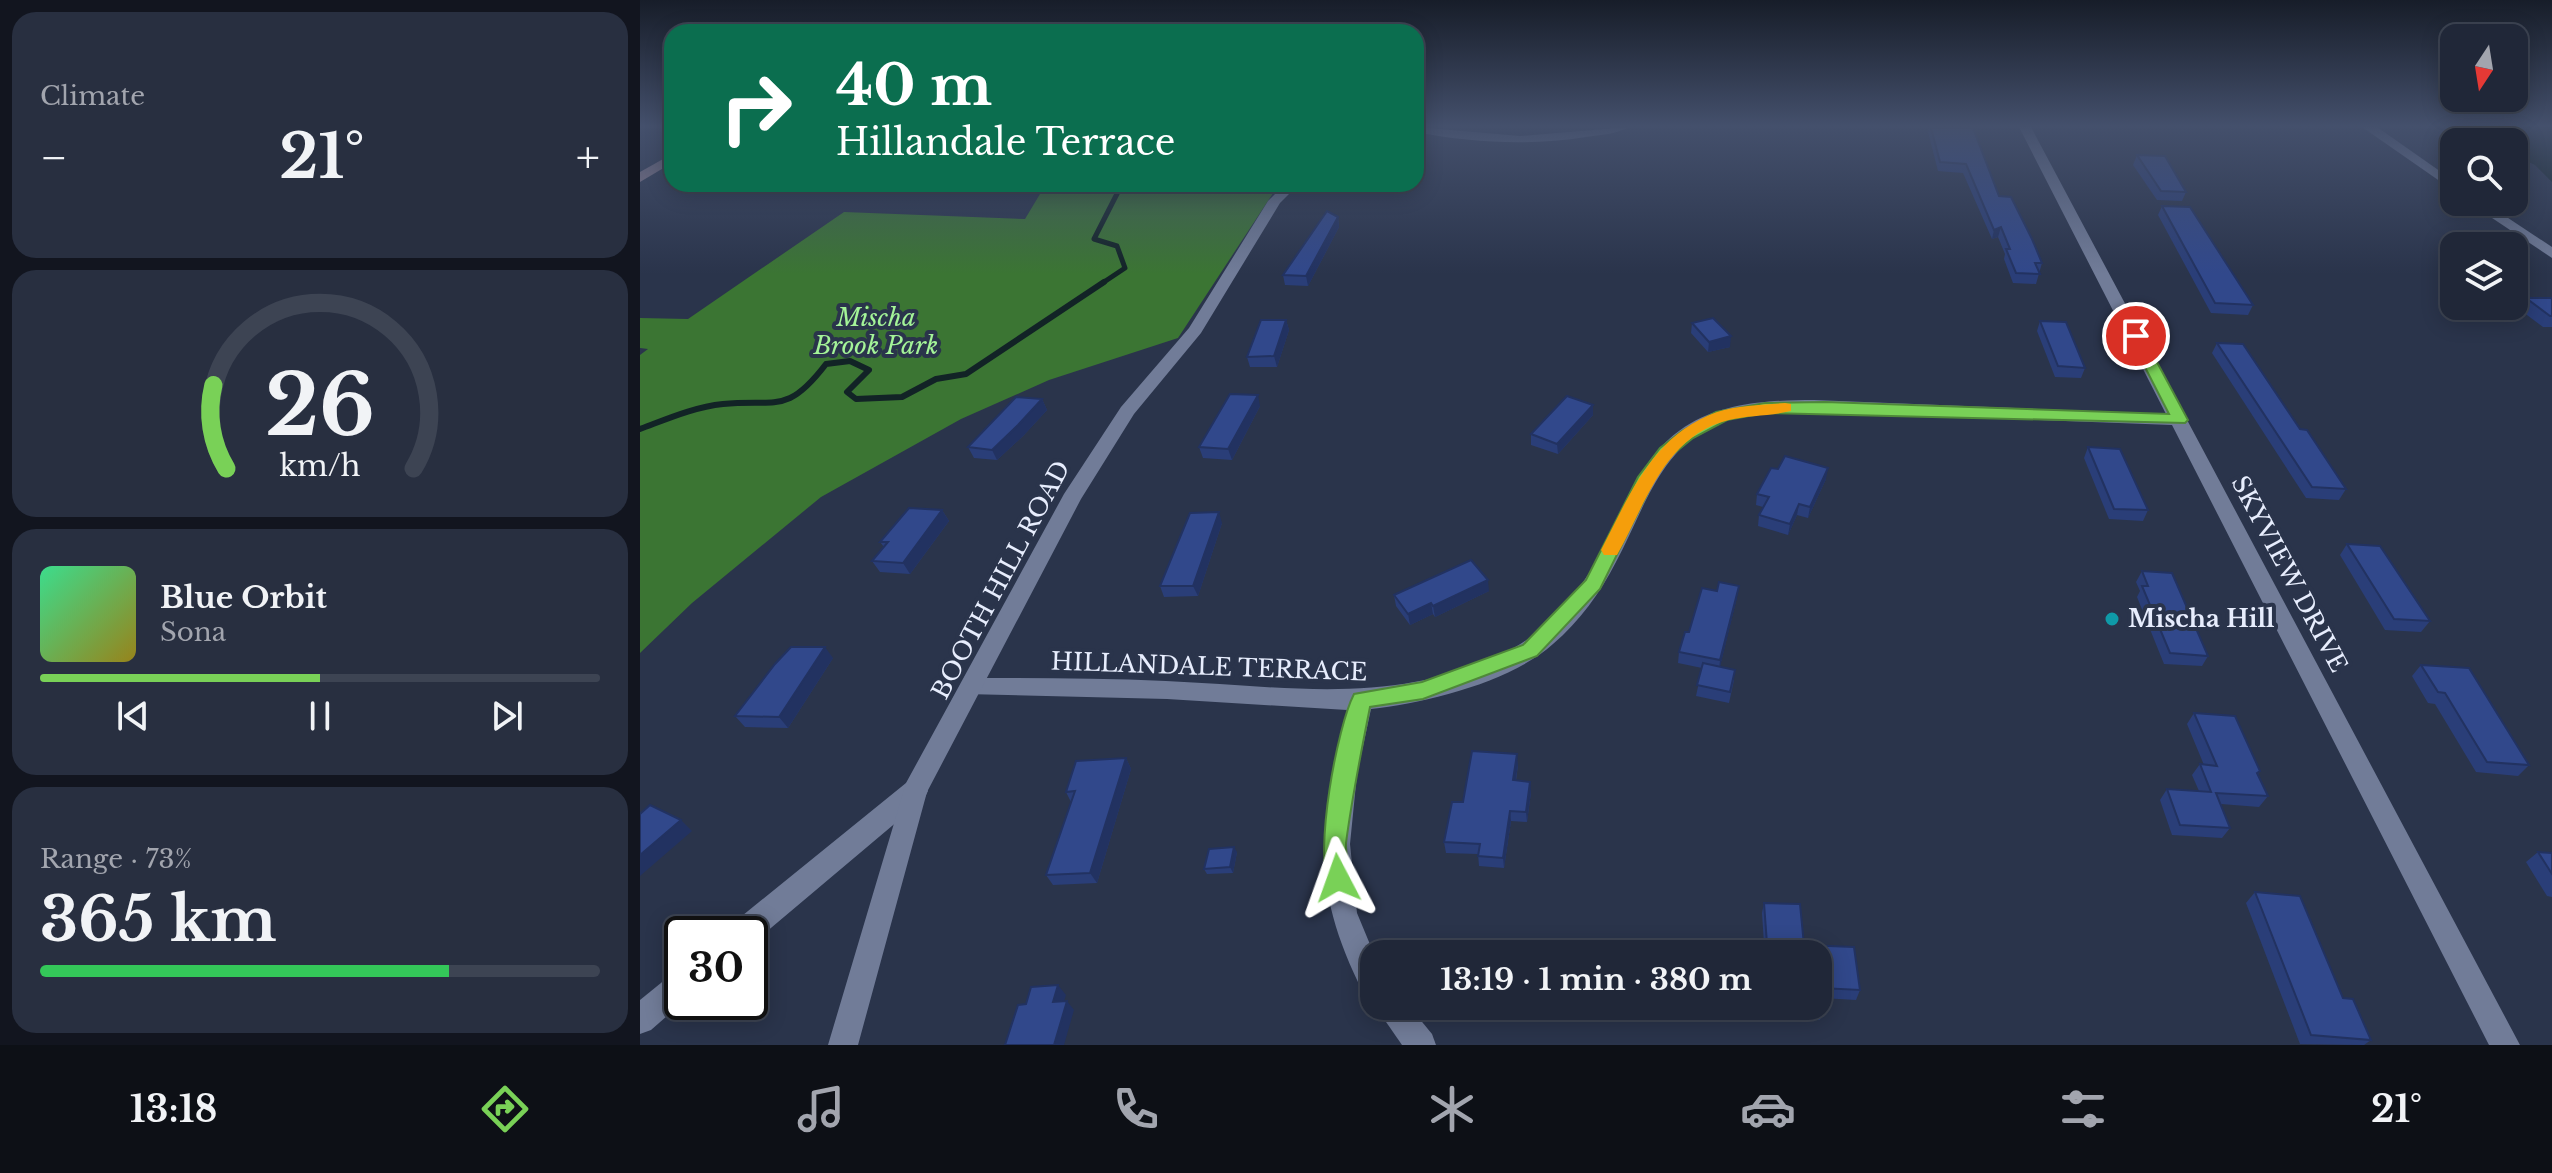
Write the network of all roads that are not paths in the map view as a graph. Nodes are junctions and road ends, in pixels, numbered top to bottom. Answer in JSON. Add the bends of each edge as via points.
{"nodes":[{"id":1,"x":2051,"y":176,"type":"edge"},
{"id":2,"x":1284,"y":192,"type":"edge"},
{"id":3,"x":2496,"y":216,"type":"edge"},
{"id":4,"x":2552,"y":254,"type":"edge"},
{"id":5,"x":2179,"y":420,"type":"junction"},
{"id":6,"x":973,"y":687,"type":"junction"},
{"id":7,"x":1361,"y":700,"type":"junction"},
{"id":8,"x":915,"y":791,"type":"junction"},
{"id":9,"x":764,"y":916,"type":"edge"},
{"id":10,"x":1360,"y":961,"type":"edge"},
{"id":11,"x":664,"y":999,"type":"edge"},
{"id":12,"x":640,"y":1019,"type":"edge"},
{"id":13,"x":1401,"y":1020,"type":"edge"},
{"id":14,"x":843,"y":1045,"type":"edge"},
{"id":15,"x":1421,"y":1045,"type":"edge"},
{"id":16,"x":2505,"y":1045,"type":"edge"}],
"edges":[{"from":1,"to":5,"type":"street","name":"SKYVIEW DRIVE"},
{"from":2,"to":6,"type":"street","name":"BOOTH HILL ROAD","via":[[1195,330],[1127,411],[1071,499]]},
{"from":3,"to":4,"type":"street"},
{"from":5,"to":7,"type":"street","name":"HILLANDALE TERRACE","via":[[1825,407],[1765,408],[1722,416],[1666,452],[1647,477],[1593,584],[1530,650],[1423,690]]},
{"from":5,"to":16,"type":"street","name":"SKYVIEW DRIVE"},
{"from":6,"to":7,"type":"street","name":"HILLANDALE TERRACE"},
{"from":6,"to":8,"type":"street","name":"BOOTH HILL ROAD"},
{"from":7,"to":10,"type":"street","via":[[1334,850],[1342,905]]},
{"from":8,"to":9,"type":"street"},
{"from":8,"to":14,"type":"street","name":"BOOTH HILL ROAD"},
{"from":11,"to":12,"type":"street"},
{"from":13,"to":15,"type":"street"}]}
